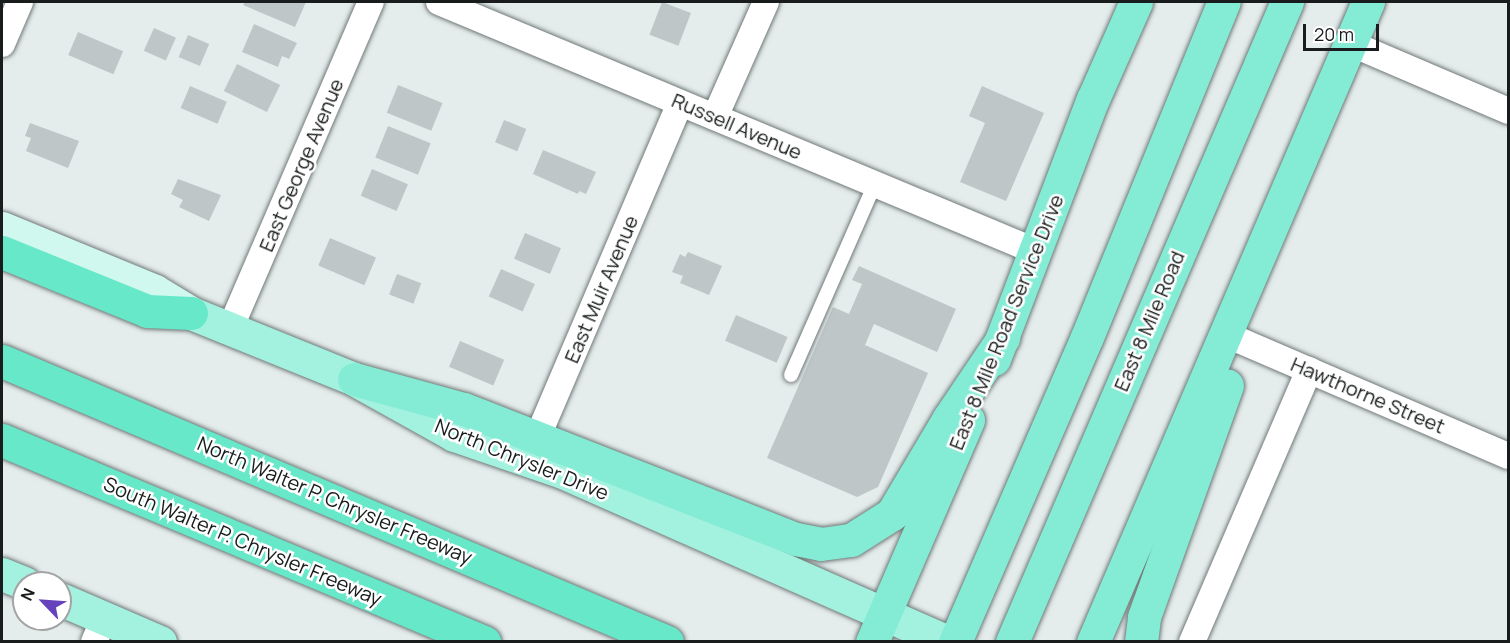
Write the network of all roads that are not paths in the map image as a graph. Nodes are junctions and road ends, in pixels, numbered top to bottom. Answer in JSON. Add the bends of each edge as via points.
{"nodes":[{"id":1,"x":20,"y":2,"type":"edge"},
{"id":2,"x":371,"y":2,"type":"edge"},
{"id":3,"x":439,"y":2,"type":"edge"},
{"id":4,"x":766,"y":2,"type":"edge"},
{"id":5,"x":1136,"y":2,"type":"edge"},
{"id":6,"x":1224,"y":2,"type":"edge"},
{"id":7,"x":1287,"y":2,"type":"edge"},
{"id":8,"x":1368,"y":2,"type":"edge"},
{"id":9,"x":2,"y":44,"type":"edge"},
{"id":10,"x":1352,"y":44,"type":"junction"},
{"id":11,"x":680,"y":103,"type":"junction"},
{"id":12,"x":1509,"y":111,"type":"edge"},
{"id":13,"x":715,"y":117,"type":"junction"},
{"id":14,"x":875,"y":184,"type":"junction"},
{"id":15,"x":2,"y":228,"type":"edge"},
{"id":16,"x":1035,"y":251,"type":"junction"},
{"id":17,"x":2,"y":252,"type":"edge"},
{"id":18,"x":190,"y":313,"type":"junction"},
{"id":19,"x":230,"y":329,"type":"junction"},
{"id":20,"x":1227,"y":335,"type":"junction"},
{"id":21,"x":1003,"y":338,"type":"junction"},
{"id":22,"x":2,"y":361,"type":"edge"},
{"id":23,"x":1308,"y":370,"type":"junction"},
{"id":24,"x":791,"y":375,"type":"dead end"},
{"id":25,"x":354,"y":379,"type":"junction"},
{"id":26,"x":537,"y":438,"type":"junction"},
{"id":27,"x":2,"y":440,"type":"edge"},
{"id":28,"x":1509,"y":456,"type":"edge"},
{"id":29,"x":560,"y":471,"type":"junction"},
{"id":30,"x":72,"y":608,"type":"edge"},
{"id":31,"x":878,"y":629,"type":"edge"},
{"id":32,"x":99,"y":630,"type":"edge"},
{"id":33,"x":160,"y":642,"type":"edge"},
{"id":34,"x":484,"y":642,"type":"edge"},
{"id":35,"x":668,"y":642,"type":"edge"},
{"id":36,"x":947,"y":642,"type":"edge"},
{"id":37,"x":955,"y":642,"type":"edge"},
{"id":38,"x":1012,"y":642,"type":"edge"},
{"id":39,"x":1093,"y":642,"type":"edge"},
{"id":40,"x":1141,"y":642,"type":"edge"},
{"id":41,"x":1192,"y":642,"type":"edge"}],
"edges":[{"from":1,"to":9,"type":"street"},
{"from":2,"to":19,"type":"street","name":"East George Avenue"},
{"from":3,"to":11,"type":"street","name":"Russell Avenue"},
{"from":4,"to":13,"type":"street"},
{"from":5,"to":16,"type":"highway","name":"East 8 Mile Road Service Drive","via":[[1093,99]]},
{"from":6,"to":37,"type":"highway","via":[[1091,327]]},
{"from":7,"to":38,"type":"highway","name":"East 8 Mile Road"},
{"from":8,"to":10,"type":"highway"},
{"from":10,"to":12,"type":"street"},
{"from":10,"to":20,"type":"highway"},
{"from":11,"to":13,"type":"street","name":"Russell Avenue"},
{"from":11,"to":26,"type":"street","name":"East Muir Avenue"},
{"from":13,"to":14,"type":"street","name":"Russell Avenue"},
{"from":14,"to":16,"type":"street","name":"Russell Avenue"},
{"from":14,"to":24,"type":"lane"},
{"from":15,"to":18,"type":"main road","name":"North Chrysler Drive","via":[[155,291]]},
{"from":16,"to":21,"type":"highway","name":"East 8 Mile Road Service Drive"},
{"from":17,"to":18,"type":"highway","via":[[147,311]]},
{"from":18,"to":19,"type":"main road","name":"North Chrysler Drive"},
{"from":19,"to":25,"type":"main road","name":"North Chrysler Drive"},
{"from":20,"to":23,"type":"street","name":"Hawthorne Street"},
{"from":20,"to":39,"type":"highway"},
{"from":20,"to":40,"type":"highway","via":[[1231,369],[1226,387],[1144,617]]},
{"from":21,"to":26,"type":"highway","via":[[892,514],[866,533],[838,543],[796,539]]},
{"from":21,"to":31,"type":"highway","name":"East 8 Mile Road Service Drive"},
{"from":22,"to":35,"type":"highway","name":"North Walter P. Chrysler Freeway"},
{"from":23,"to":28,"type":"street","name":"Hawthorne Street"},
{"from":23,"to":41,"type":"street"},
{"from":25,"to":26,"type":"highway","via":[[464,410]]},
{"from":25,"to":29,"type":"main road","name":"North Chrysler Drive","via":[[454,435]]},
{"from":26,"to":29,"type":"street","via":[[547,460]]},
{"from":27,"to":34,"type":"highway","name":"South Walter P. Chrysler Freeway"},
{"from":29,"to":31,"type":"main road","name":"North Chrysler Drive"},
{"from":30,"to":32,"type":"main road"},
{"from":31,"to":36,"type":"main road","name":"North Chrysler Drive"},
{"from":32,"to":33,"type":"main road"}]}
